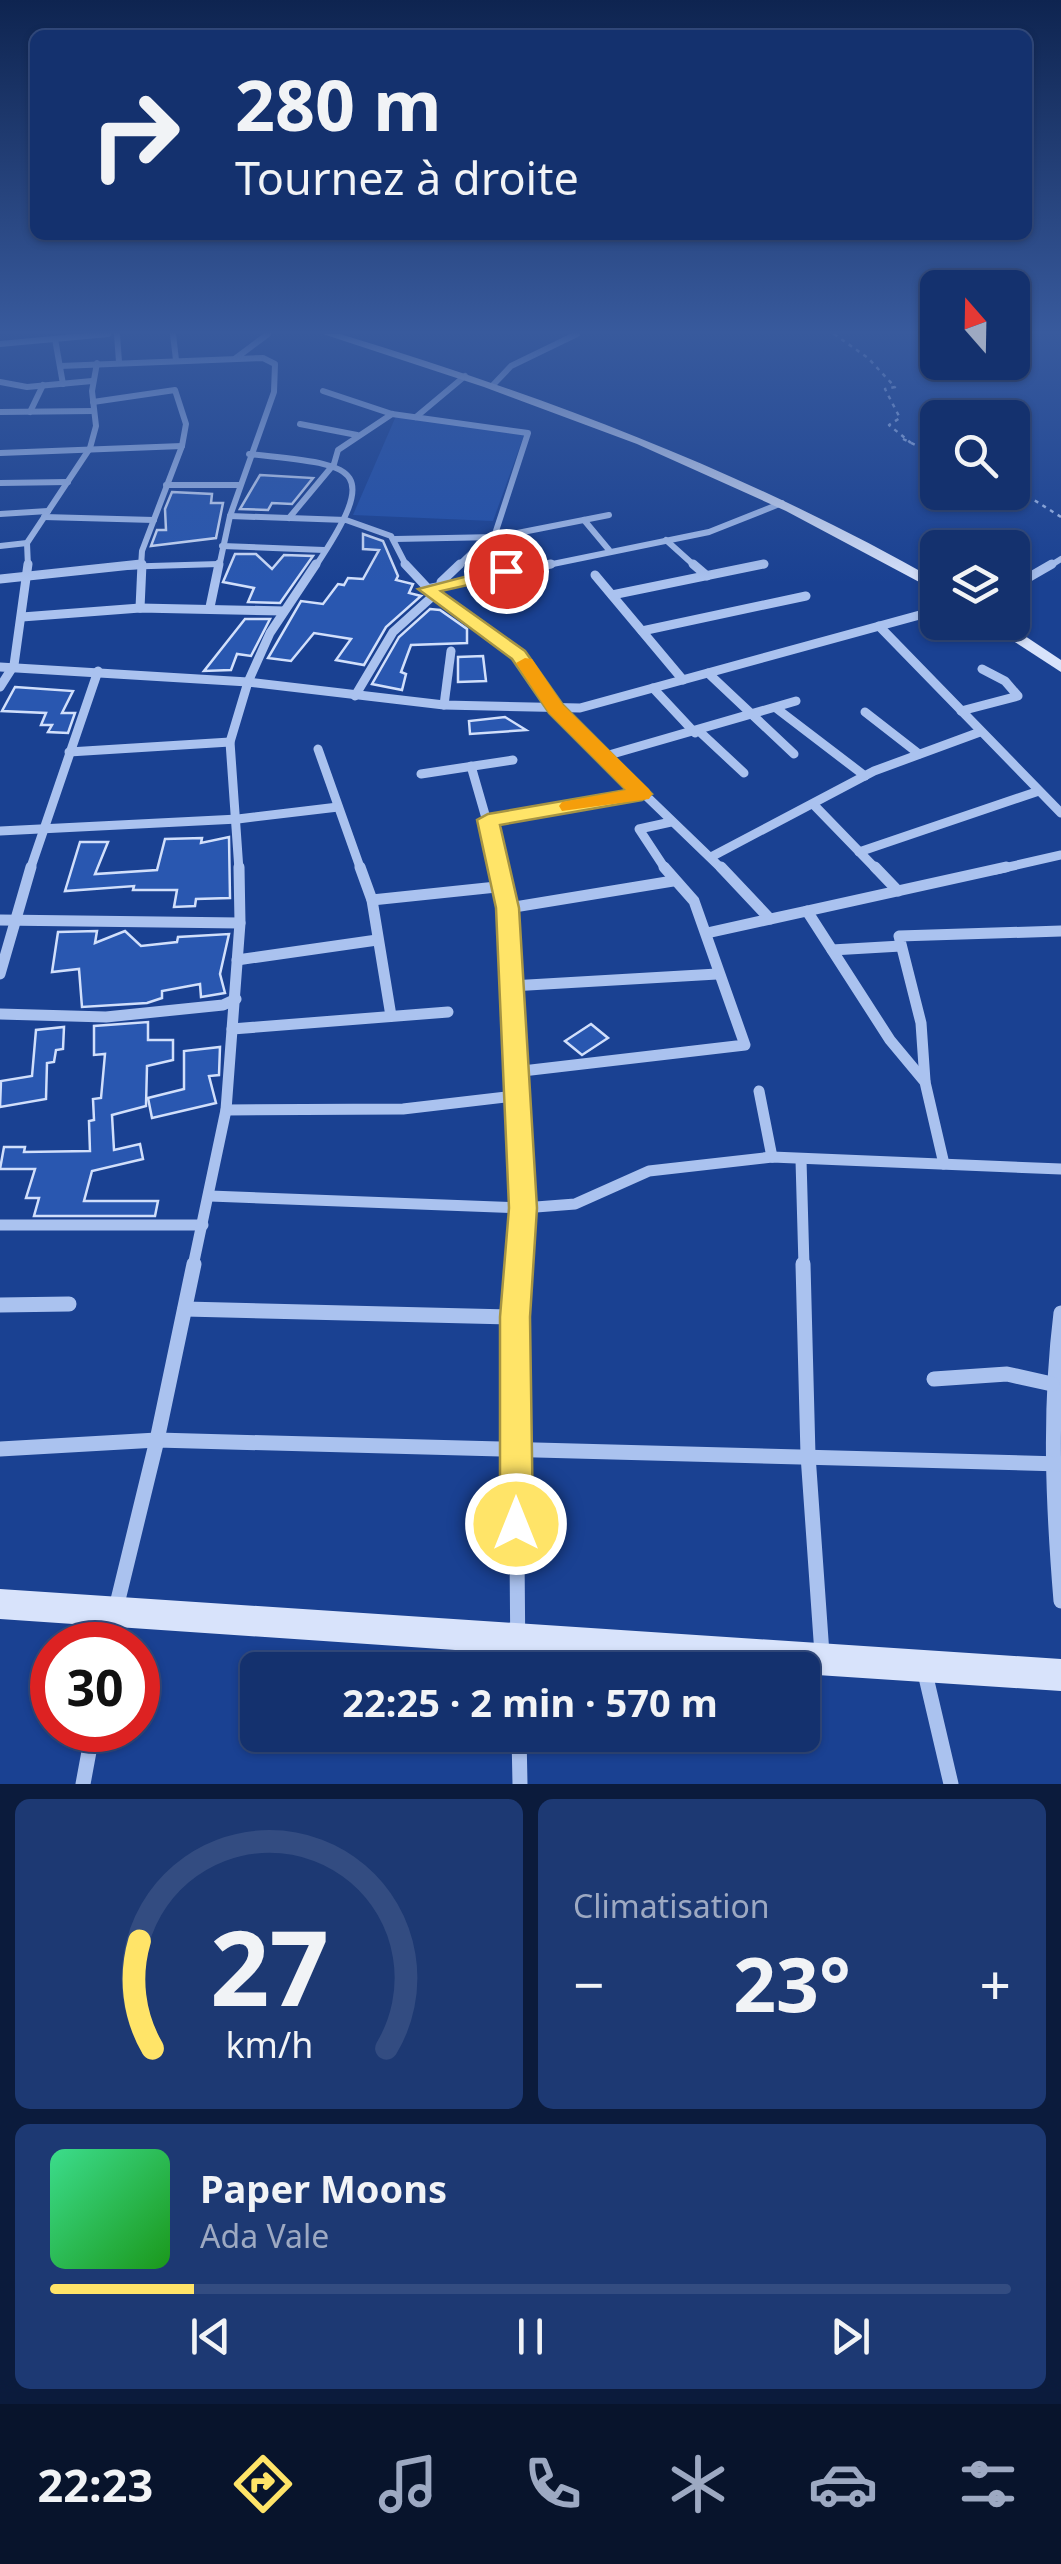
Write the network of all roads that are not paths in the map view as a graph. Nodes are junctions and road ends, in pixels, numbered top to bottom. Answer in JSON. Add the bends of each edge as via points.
{"nodes":[{"id":1,"x":95,"y":417,"type":"edge"},
{"id":2,"x":184,"y":417,"type":"edge"},
{"id":3,"x":264,"y":417,"type":"edge"},
{"id":4,"x":387,"y":417,"type":"edge"},
{"id":5,"x":418,"y":417,"type":"edge"},
{"id":6,"x":584,"y":417,"type":"edge"},
{"id":7,"x":300,"y":424,"type":"dead end"},
{"id":8,"x":357,"y":435,"type":"junction"},
{"id":9,"x":182,"y":446,"type":"junction"},
{"id":10,"x":90,"y":448,"type":"junction"},
{"id":11,"x":0,"y":453,"type":"edge"},
{"id":12,"x":249,"y":454,"type":"junction"},
{"id":13,"x":334,"y":464,"type":"junction"},
{"id":14,"x":68,"y":482,"type":"junction"},
{"id":15,"x":0,"y":483,"type":"edge"},
{"id":16,"x":166,"y":485,"type":"junction"},
{"id":17,"x":240,"y":485,"type":"junction"},
{"id":18,"x":782,"y":503,"type":"junction"},
{"id":19,"x":0,"y":514,"type":"edge"},
{"id":20,"x":46,"y":514,"type":"junction"},
{"id":21,"x":609,"y":515,"type":"dead end"},
{"id":22,"x":230,"y":516,"type":"junction"},
{"id":23,"x":289,"y":518,"type":"junction"},
{"id":24,"x":154,"y":520,"type":"junction"},
{"id":25,"x":346,"y":520,"type":"junction"},
{"id":26,"x":584,"y":520,"type":"junction"},
{"id":27,"x":490,"y":537,"type":"junction"},
{"id":28,"x":395,"y":539,"type":"junction"},
{"id":29,"x":666,"y":540,"type":"junction"},
{"id":30,"x":27,"y":543,"type":"junction"},
{"id":31,"x":0,"y":546,"type":"edge"},
{"id":32,"x":222,"y":546,"type":"junction"},
{"id":33,"x":324,"y":550,"type":"junction"},
{"id":34,"x":609,"y":550,"type":"junction"},
{"id":35,"x":1061,"y":559,"type":"edge"},
{"id":36,"x":142,"y":564,"type":"junction"},
{"id":37,"x":219,"y":564,"type":"junction"},
{"id":38,"x":764,"y":564,"type":"dead end"},
{"id":39,"x":595,"y":575,"type":"dead end"},
{"id":40,"x":28,"y":576,"type":"junction"},
{"id":41,"x":706,"y":576,"type":"junction"},
{"id":42,"x":920,"y":577,"type":"edge"},
{"id":43,"x":1030,"y":577,"type":"edge"},
{"id":44,"x":0,"y":579,"type":"edge"},
{"id":45,"x":433,"y":590,"type":"junction"},
{"id":46,"x":612,"y":595,"type":"junction"},
{"id":47,"x":806,"y":596,"type":"dead end"},
{"id":48,"x":210,"y":607,"type":"junction"},
{"id":49,"x":140,"y":608,"type":"junction"},
{"id":50,"x":284,"y":611,"type":"junction"},
{"id":51,"x":920,"y":615,"type":"edge"},
{"id":52,"x":22,"y":617,"type":"junction"},
{"id":53,"x":878,"y":626,"type":"junction"},
{"id":54,"x":642,"y":631,"type":"junction"},
{"id":55,"x":1020,"y":640,"type":"edge"},
{"id":56,"x":451,"y":651,"type":"dead end"},
{"id":57,"x":14,"y":666,"type":"junction"},
{"id":58,"x":0,"y":667,"type":"edge"},
{"id":59,"x":1061,"y":667,"type":"edge"},
{"id":60,"x":982,"y":669,"type":"dead end"},
{"id":61,"x":98,"y":671,"type":"junction"},
{"id":62,"x":708,"y":673,"type":"junction"},
{"id":63,"x":682,"y":680,"type":"junction"},
{"id":64,"x":248,"y":682,"type":"junction"},
{"id":65,"x":0,"y":687,"type":"edge"},
{"id":66,"x":653,"y":688,"type":"junction"},
{"id":67,"x":355,"y":696,"type":"junction"},
{"id":68,"x":796,"y":701,"type":"dead end"},
{"id":69,"x":444,"y":705,"type":"junction"},
{"id":70,"x":776,"y":708,"type":"junction"},
{"id":71,"x":556,"y":709,"type":"junction"},
{"id":72,"x":962,"y":711,"type":"junction"},
{"id":73,"x":865,"y":712,"type":"dead end"},
{"id":74,"x":753,"y":715,"type":"junction"},
{"id":75,"x":980,"y":732,"type":"junction"},
{"id":76,"x":698,"y":733,"type":"junction"},
{"id":77,"x":230,"y":742,"type":"junction"},
{"id":78,"x":318,"y":749,"type":"dead end"},
{"id":79,"x":69,"y":752,"type":"junction"},
{"id":80,"x":794,"y":754,"type":"dead end"},
{"id":81,"x":919,"y":754,"type":"junction"},
{"id":82,"x":602,"y":757,"type":"junction"},
{"id":83,"x":513,"y":760,"type":"dead end"},
{"id":84,"x":470,"y":766,"type":"junction"},
{"id":85,"x":744,"y":773,"type":"dead end"},
{"id":86,"x":420,"y":774,"type":"dead end"},
{"id":87,"x":865,"y":776,"type":"junction"},
{"id":88,"x":1040,"y":791,"type":"junction"},
{"id":89,"x":642,"y":794,"type":"junction"},
{"id":90,"x":814,"y":804,"type":"junction"},
{"id":91,"x":338,"y":807,"type":"junction"},
{"id":92,"x":1061,"y":813,"type":"edge"},
{"id":93,"x":238,"y":819,"type":"junction"},
{"id":94,"x":488,"y":820,"type":"junction"},
{"id":95,"x":672,"y":822,"type":"junction"},
{"id":96,"x":42,"y":829,"type":"junction"},
{"id":97,"x":0,"y":831,"type":"edge"},
{"id":98,"x":858,"y":852,"type":"junction"},
{"id":99,"x":1061,"y":855,"type":"edge"},
{"id":100,"x":711,"y":857,"type":"junction"},
{"id":101,"x":673,"y":881,"type":"junction"},
{"id":102,"x":506,"y":886,"type":"junction"},
{"id":103,"x":898,"y":892,"type":"junction"},
{"id":104,"x":372,"y":900,"type":"junction"},
{"id":105,"x":508,"y":908,"type":"junction"},
{"id":106,"x":807,"y":911,"type":"junction"},
{"id":107,"x":770,"y":919,"type":"junction"},
{"id":108,"x":0,"y":920,"type":"edge"},
{"id":109,"x":16,"y":920,"type":"junction"},
{"id":110,"x":240,"y":923,"type":"junction"},
{"id":111,"x":1061,"y":931,"type":"edge"},
{"id":112,"x":707,"y":933,"type":"junction"},
{"id":113,"x":376,"y":940,"type":"junction"},
{"id":114,"x":902,"y":946,"type":"junction"},
{"id":115,"x":832,"y":950,"type":"junction"},
{"id":116,"x":238,"y":960,"type":"junction"},
{"id":117,"x":0,"y":974,"type":"edge"},
{"id":118,"x":718,"y":974,"type":"junction"},
{"id":119,"x":510,"y":986,"type":"junction"},
{"id":120,"x":236,"y":999,"type":"junction"},
{"id":121,"x":448,"y":1012,"type":"dead end"},
{"id":122,"x":0,"y":1014,"type":"edge"},
{"id":123,"x":391,"y":1016,"type":"junction"},
{"id":124,"x":232,"y":1029,"type":"junction"},
{"id":125,"x":514,"y":1072,"type":"junction"},
{"id":126,"x":925,"y":1082,"type":"junction"},
{"id":127,"x":759,"y":1090,"type":"dead end"},
{"id":128,"x":515,"y":1096,"type":"junction"},
{"id":129,"x":226,"y":1110,"type":"junction"},
{"id":130,"x":772,"y":1157,"type":"junction"},
{"id":131,"x":801,"y":1160,"type":"junction"},
{"id":132,"x":944,"y":1164,"type":"junction"},
{"id":133,"x":1061,"y":1168,"type":"edge"},
{"id":134,"x":210,"y":1196,"type":"junction"},
{"id":135,"x":523,"y":1208,"type":"junction"},
{"id":136,"x":0,"y":1225,"type":"edge"},
{"id":137,"x":204,"y":1225,"type":"junction"},
{"id":138,"x":69,"y":1304,"type":"dead end"},
{"id":139,"x":0,"y":1305,"type":"edge"},
{"id":140,"x":185,"y":1309,"type":"junction"},
{"id":141,"x":1061,"y":1312,"type":"edge"},
{"id":142,"x":515,"y":1317,"type":"junction"},
{"id":143,"x":1058,"y":1352,"type":"edge"},
{"id":144,"x":934,"y":1379,"type":"dead end"},
{"id":145,"x":1052,"y":1384,"type":"junction"},
{"id":146,"x":157,"y":1440,"type":"junction"},
{"id":147,"x":516,"y":1448,"type":"junction"},
{"id":148,"x":0,"y":1450,"type":"edge"},
{"id":149,"x":808,"y":1455,"type":"junction"},
{"id":150,"x":1055,"y":1464,"type":"edge"},
{"id":151,"x":1061,"y":1601,"type":"edge"},
{"id":152,"x":0,"y":1604,"type":"edge"},
{"id":153,"x":113,"y":1612,"type":"junction"},
{"id":154,"x":111,"y":1622,"type":"edge"},
{"id":155,"x":498,"y":1652,"type":"edge"},
{"id":156,"x":517,"y":1652,"type":"edge"},
{"id":157,"x":822,"y":1659,"type":"joint"},
{"id":158,"x":922,"y":1665,"type":"junction"},
{"id":159,"x":1061,"y":1675,"type":"edge"},
{"id":160,"x":89,"y":1752,"type":"edge"},
{"id":161,"x":519,"y":1752,"type":"edge"},
{"id":162,"x":83,"y":1784,"type":"edge"},
{"id":163,"x":520,"y":1784,"type":"edge"},
{"id":164,"x":951,"y":1784,"type":"edge"}],
"edges":[{"from":1,"to":10,"type":"street"},
{"from":2,"to":9,"type":"street"},
{"from":3,"to":12,"type":"street"},
{"from":4,"to":8,"type":"street"},
{"from":5,"to":27,"type":"street","via":[[528,433]]},
{"from":6,"to":18,"type":"street"},
{"from":7,"to":8,"type":"street"},
{"from":8,"to":13,"type":"street","via":[[338,450]]},
{"from":9,"to":10,"type":"street"},
{"from":9,"to":16,"type":"street"},
{"from":10,"to":11,"type":"street"},
{"from":10,"to":14,"type":"street"},
{"from":12,"to":13,"type":"street"},
{"from":12,"to":17,"type":"street"},
{"from":13,"to":23,"type":"street"},
{"from":13,"to":25,"type":"street","via":[[353,481]]},
{"from":14,"to":15,"type":"street"},
{"from":14,"to":20,"type":"street"},
{"from":16,"to":17,"type":"street"},
{"from":16,"to":24,"type":"street"},
{"from":17,"to":22,"type":"street"},
{"from":18,"to":29,"type":"street","via":[[709,532]]},
{"from":18,"to":42,"type":"street"},
{"from":19,"to":20,"type":"street"},
{"from":20,"to":24,"type":"street"},
{"from":20,"to":30,"type":"street"},
{"from":21,"to":26,"type":"street"},
{"from":22,"to":23,"type":"street"},
{"from":22,"to":32,"type":"street"},
{"from":23,"to":25,"type":"street"},
{"from":24,"to":36,"type":"street"},
{"from":25,"to":28,"type":"street"},
{"from":25,"to":33,"type":"street"},
{"from":26,"to":27,"type":"street"},
{"from":26,"to":34,"type":"street"},
{"from":27,"to":28,"type":"street"},
{"from":27,"to":45,"type":"street"},
{"from":28,"to":45,"type":"street","via":[[409,571]]},
{"from":29,"to":34,"type":"street"},
{"from":29,"to":41,"type":"street"},
{"from":30,"to":31,"type":"street"},
{"from":30,"to":40,"type":"street"},
{"from":32,"to":33,"type":"street"},
{"from":32,"to":37,"type":"street"},
{"from":33,"to":50,"type":"street"},
{"from":34,"to":45,"type":"street"},
{"from":35,"to":43,"type":"street"},
{"from":36,"to":37,"type":"street"},
{"from":36,"to":40,"type":"street"},
{"from":36,"to":49,"type":"street"},
{"from":37,"to":48,"type":"street"},
{"from":38,"to":41,"type":"street"},
{"from":39,"to":46,"type":"street"},
{"from":40,"to":44,"type":"street"},
{"from":40,"to":52,"type":"street"},
{"from":41,"to":46,"type":"street"},
{"from":45,"to":67,"type":"street","via":[[393,632]]},
{"from":45,"to":71,"type":"street","via":[[518,655]]},
{"from":46,"to":54,"type":"street"},
{"from":47,"to":54,"type":"street"},
{"from":48,"to":49,"type":"street"},
{"from":48,"to":50,"type":"street"},
{"from":49,"to":52,"type":"street"},
{"from":50,"to":64,"type":"street"},
{"from":51,"to":53,"type":"street"},
{"from":52,"to":57,"type":"street"},
{"from":53,"to":62,"type":"street"},
{"from":53,"to":72,"type":"street"},
{"from":54,"to":63,"type":"street"},
{"from":55,"to":59,"type":"street"},
{"from":56,"to":69,"type":"street"},
{"from":57,"to":58,"type":"street"},
{"from":57,"to":61,"type":"street"},
{"from":57,"to":65,"type":"street"},
{"from":60,"to":72,"type":"street","via":[[1018,696]]},
{"from":61,"to":64,"type":"street"},
{"from":61,"to":79,"type":"street"},
{"from":62,"to":63,"type":"street"},
{"from":62,"to":74,"type":"street"},
{"from":63,"to":66,"type":"street"},
{"from":64,"to":67,"type":"street"},
{"from":64,"to":77,"type":"street"},
{"from":66,"to":71,"type":"street"},
{"from":66,"to":76,"type":"street"},
{"from":67,"to":69,"type":"street"},
{"from":68,"to":70,"type":"street"},
{"from":69,"to":71,"type":"street"},
{"from":70,"to":74,"type":"street"},
{"from":70,"to":87,"type":"street"},
{"from":71,"to":82,"type":"street"},
{"from":72,"to":75,"type":"street"},
{"from":73,"to":81,"type":"street"},
{"from":74,"to":76,"type":"street"},
{"from":74,"to":80,"type":"street"},
{"from":75,"to":81,"type":"street"},
{"from":75,"to":88,"type":"street"},
{"from":76,"to":82,"type":"street"},
{"from":76,"to":85,"type":"street"},
{"from":77,"to":79,"type":"street"},
{"from":77,"to":93,"type":"street"},
{"from":78,"to":91,"type":"street"},
{"from":79,"to":96,"type":"street"},
{"from":81,"to":87,"type":"street"},
{"from":82,"to":89,"type":"street"},
{"from":83,"to":84,"type":"street"},
{"from":84,"to":86,"type":"street"},
{"from":84,"to":94,"type":"street"},
{"from":87,"to":90,"type":"street"},
{"from":88,"to":92,"type":"street"},
{"from":88,"to":98,"type":"street"},
{"from":89,"to":94,"type":"street"},
{"from":89,"to":95,"type":"street"},
{"from":90,"to":98,"type":"street"},
{"from":90,"to":100,"type":"street"},
{"from":91,"to":93,"type":"street"},
{"from":91,"to":104,"type":"street"},
{"from":93,"to":96,"type":"street"},
{"from":93,"to":110,"type":"street"},
{"from":94,"to":102,"type":"street"},
{"from":95,"to":100,"type":"street"},
{"from":95,"to":101,"type":"street","via":[[638,830]]},
{"from":96,"to":97,"type":"street"},
{"from":96,"to":109,"type":"street"},
{"from":98,"to":103,"type":"street"},
{"from":99,"to":103,"type":"street"},
{"from":100,"to":107,"type":"street"},
{"from":101,"to":105,"type":"street"},
{"from":101,"to":112,"type":"street","via":[[694,901]]},
{"from":102,"to":104,"type":"street"},
{"from":102,"to":105,"type":"street"},
{"from":103,"to":106,"type":"street"},
{"from":104,"to":113,"type":"street"},
{"from":105,"to":119,"type":"street"},
{"from":106,"to":107,"type":"street"},
{"from":106,"to":115,"type":"street"},
{"from":107,"to":112,"type":"street"},
{"from":108,"to":109,"type":"street"},
{"from":109,"to":110,"type":"street"},
{"from":109,"to":117,"type":"street"},
{"from":110,"to":116,"type":"street"},
{"from":111,"to":114,"type":"street","via":[[898,936]]},
{"from":112,"to":118,"type":"street"},
{"from":113,"to":116,"type":"street"},
{"from":113,"to":123,"type":"street"},
{"from":114,"to":115,"type":"street"},
{"from":114,"to":126,"type":"street","via":[[921,1022]]},
{"from":115,"to":126,"type":"street"},
{"from":116,"to":120,"type":"street"},
{"from":118,"to":119,"type":"street"},
{"from":118,"to":125,"type":"street","via":[[745,1045]]},
{"from":119,"to":125,"type":"street"},
{"from":120,"to":122,"type":"street","via":[[106,1017]]},
{"from":120,"to":124,"type":"street"},
{"from":121,"to":123,"type":"street"},
{"from":123,"to":124,"type":"street"},
{"from":124,"to":129,"type":"street"},
{"from":125,"to":128,"type":"street"},
{"from":126,"to":132,"type":"street"},
{"from":127,"to":130,"type":"street"},
{"from":128,"to":129,"type":"street","via":[[404,1109]]},
{"from":128,"to":135,"type":"street"},
{"from":129,"to":134,"type":"street"},
{"from":130,"to":131,"type":"street"},
{"from":130,"to":135,"type":"street","via":[[648,1171],[575,1204]]},
{"from":131,"to":132,"type":"street"},
{"from":131,"to":149,"type":"street"},
{"from":132,"to":133,"type":"street"},
{"from":134,"to":135,"type":"street"},
{"from":134,"to":137,"type":"street"},
{"from":135,"to":142,"type":"street"},
{"from":136,"to":137,"type":"street"},
{"from":137,"to":140,"type":"street"},
{"from":138,"to":139,"type":"street"},
{"from":140,"to":142,"type":"street"},
{"from":140,"to":146,"type":"street"},
{"from":141,"to":143,"type":"street"},
{"from":142,"to":147,"type":"street"},
{"from":143,"to":145,"type":"street"},
{"from":144,"to":145,"type":"street","via":[[1007,1374]]},
{"from":145,"to":150,"type":"street"},
{"from":146,"to":147,"type":"street"},
{"from":146,"to":148,"type":"street"},
{"from":146,"to":153,"type":"street"},
{"from":147,"to":149,"type":"street"},
{"from":147,"to":156,"type":"street"},
{"from":149,"to":150,"type":"street"},
{"from":149,"to":157,"type":"street"},
{"from":150,"to":151,"type":"street"},
{"from":152,"to":153,"type":"street"},
{"from":153,"to":154,"type":"street"},
{"from":153,"to":155,"type":"street"},
{"from":157,"to":158,"type":"street"},
{"from":158,"to":159,"type":"street"},
{"from":158,"to":164,"type":"street"},
{"from":160,"to":162,"type":"street"},
{"from":161,"to":163,"type":"street"}]}
